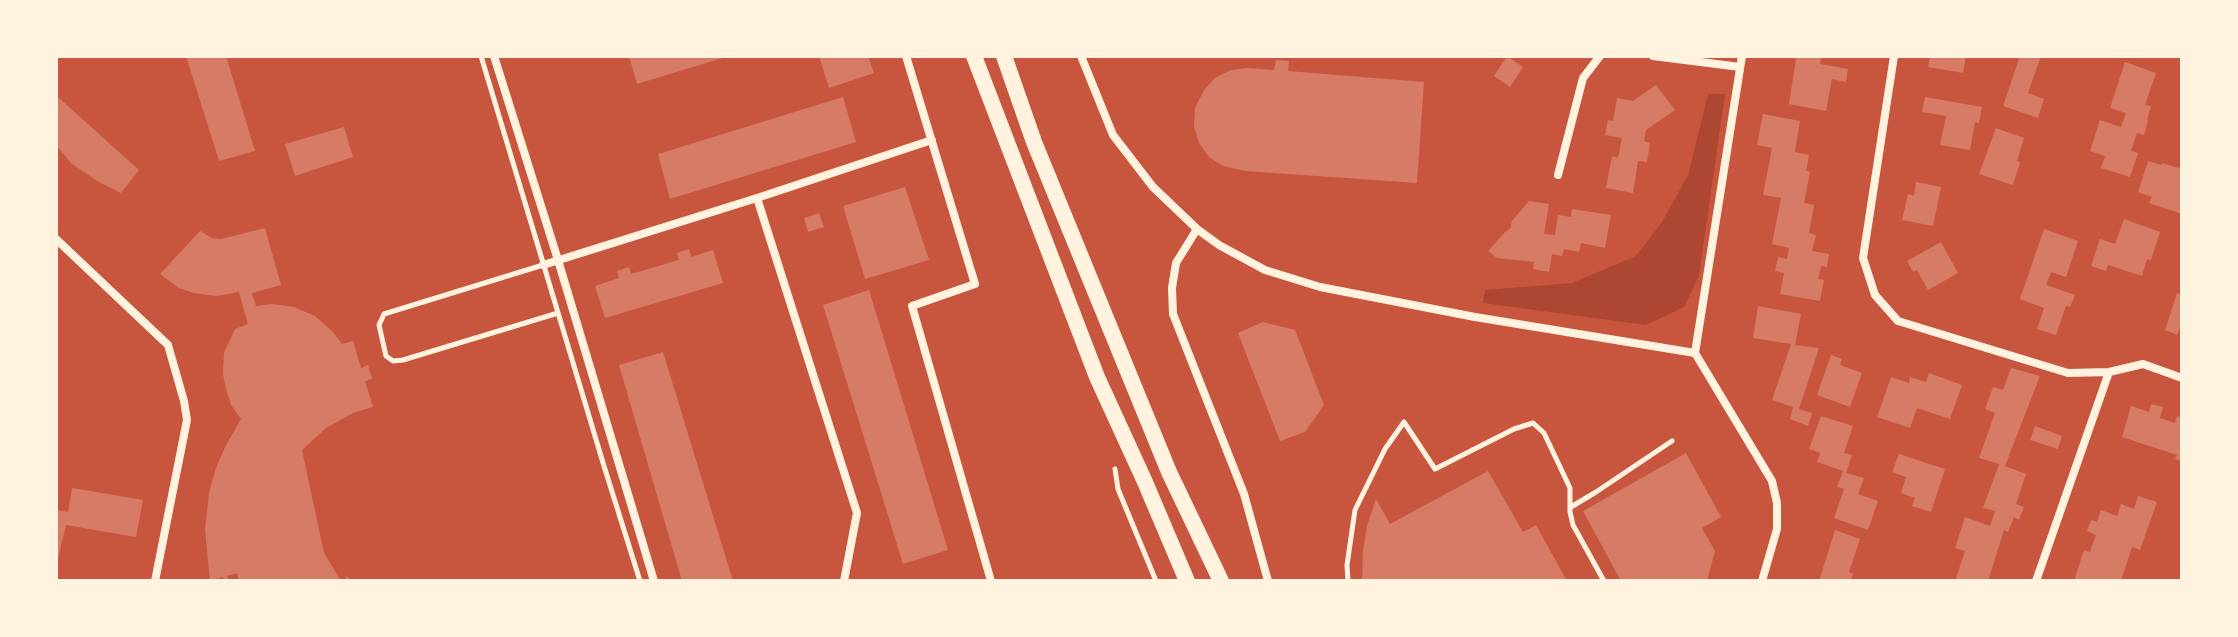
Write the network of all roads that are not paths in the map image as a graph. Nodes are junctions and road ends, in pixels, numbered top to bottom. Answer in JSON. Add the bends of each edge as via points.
{"nodes":[{"id":1,"x":481,"y":56,"type":"edge"},
{"id":2,"x":494,"y":56,"type":"edge"},
{"id":3,"x":906,"y":56,"type":"edge"},
{"id":4,"x":974,"y":56,"type":"edge"},
{"id":5,"x":1004,"y":56,"type":"edge"},
{"id":6,"x":1081,"y":56,"type":"edge"},
{"id":7,"x":1600,"y":56,"type":"edge"},
{"id":8,"x":1653,"y":56,"type":"edge"},
{"id":9,"x":1742,"y":56,"type":"edge"},
{"id":10,"x":1894,"y":56,"type":"edge"},
{"id":11,"x":1740,"y":67,"type":"junction"},
{"id":12,"x":932,"y":140,"type":"junction"},
{"id":13,"x":1558,"y":175,"type":"dead end"},
{"id":14,"x":757,"y":198,"type":"junction"},
{"id":15,"x":1197,"y":229,"type":"junction"},
{"id":16,"x":56,"y":239,"type":"edge"},
{"id":17,"x":558,"y":260,"type":"junction"},
{"id":18,"x":543,"y":265,"type":"junction"},
{"id":19,"x":558,"y":313,"type":"junction"},
{"id":20,"x":1695,"y":353,"type":"junction"},
{"id":21,"x":2109,"y":372,"type":"junction"},
{"id":22,"x":2182,"y":378,"type":"edge"},
{"id":23,"x":1672,"y":441,"type":"dead end"},
{"id":24,"x":1570,"y":507,"type":"junction"},
{"id":25,"x":155,"y":581,"type":"edge"},
{"id":26,"x":640,"y":581,"type":"edge"},
{"id":27,"x":654,"y":581,"type":"edge"},
{"id":28,"x":844,"y":581,"type":"edge"},
{"id":29,"x":991,"y":581,"type":"edge"},
{"id":30,"x":1187,"y":581,"type":"edge"},
{"id":31,"x":1221,"y":581,"type":"edge"},
{"id":32,"x":1268,"y":581,"type":"edge"},
{"id":33,"x":1348,"y":581,"type":"edge"},
{"id":34,"x":1604,"y":581,"type":"edge"},
{"id":35,"x":1762,"y":581,"type":"edge"},
{"id":36,"x":2036,"y":581,"type":"edge"}],
"edges":[{"from":1,"to":18,"type":"lane"},
{"from":2,"to":17,"type":"street"},
{"from":3,"to":12,"type":"street"},
{"from":4,"to":30,"type":"main road","via":[[1097,377]]},
{"from":5,"to":31,"type":"main road","via":[[1169,472]]},
{"from":6,"to":15,"type":"street","via":[[1113,135],[1153,187]]},
{"from":7,"to":13,"type":"street","via":[[1583,78]]},
{"from":8,"to":11,"type":"street"},
{"from":9,"to":11,"type":"street"},
{"from":10,"to":21,"type":"street","via":[[1863,258],[1875,295],[1898,321],[2068,373]]},
{"from":11,"to":20,"type":"street"},
{"from":12,"to":14,"type":"street"},
{"from":12,"to":29,"type":"street","via":[[975,284],[912,306]]},
{"from":14,"to":17,"type":"street"},
{"from":14,"to":28,"type":"street","via":[[857,513]]},
{"from":15,"to":20,"type":"street","via":[[1265,270],[1320,287]]},
{"from":15,"to":32,"type":"street","via":[[1176,263],[1173,314],[1244,494]]},
{"from":16,"to":25,"type":"street","via":[[168,345],[187,420]]},
{"from":17,"to":18,"type":"street"},
{"from":17,"to":27,"type":"street"},
{"from":18,"to":19,"type":"lane"},
{"from":18,"to":19,"type":"lane","via":[[384,314],[379,325],[386,356],[403,360]]},
{"from":19,"to":26,"type":"lane"},
{"from":20,"to":35,"type":"street","via":[[1772,481],[1777,529]]},
{"from":21,"to":22,"type":"street","via":[[2143,364]]},
{"from":21,"to":36,"type":"street"},
{"from":23,"to":24,"type":"lane"},
{"from":24,"to":33,"type":"lane","via":[[1570,488],[1544,433],[1533,423],[1435,469],[1404,422],[1355,510]]},
{"from":24,"to":34,"type":"lane","via":[[1573,525]]}]}
